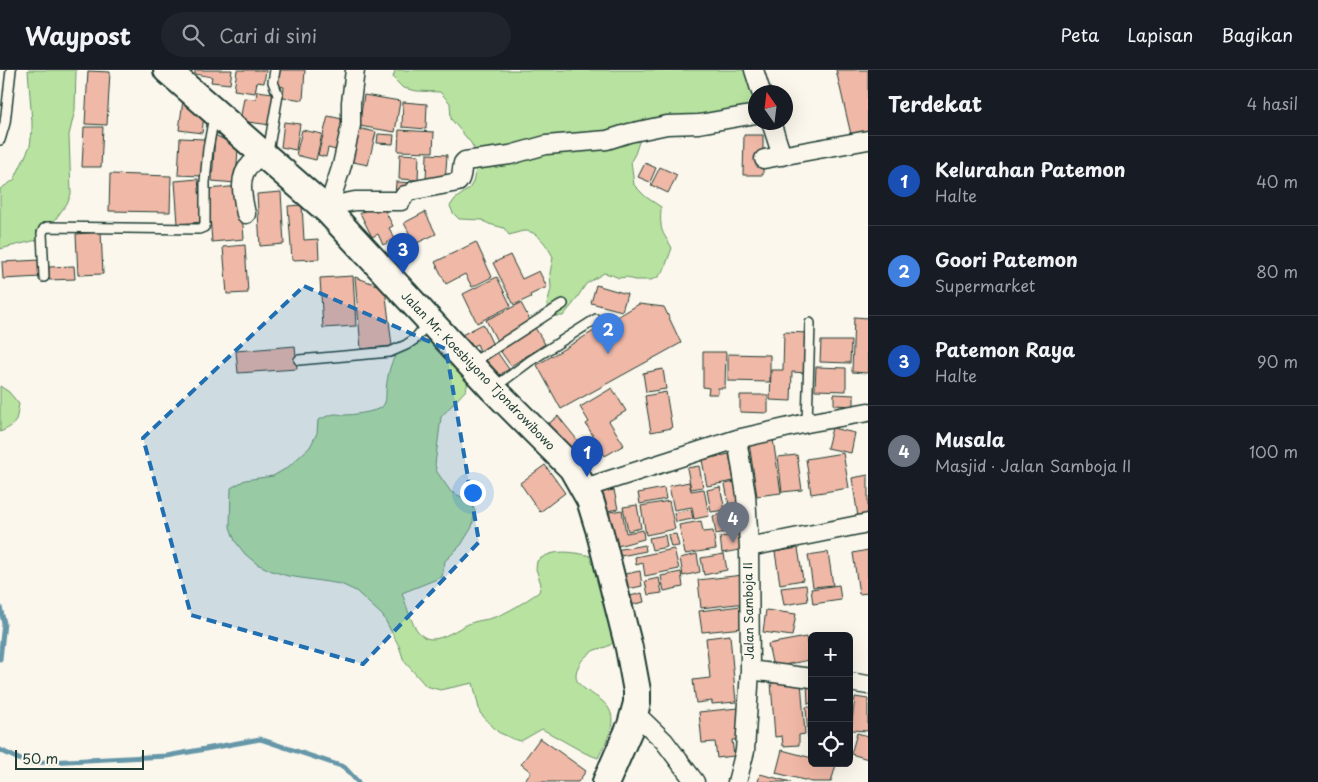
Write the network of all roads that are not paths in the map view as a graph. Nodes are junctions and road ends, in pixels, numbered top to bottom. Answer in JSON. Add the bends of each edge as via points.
{"nodes":[{"id":1,"x":11,"y":70,"type":"edge"},
{"id":2,"x":167,"y":70,"type":"edge"},
{"id":3,"x":274,"y":70,"type":"edge"},
{"id":4,"x":355,"y":70,"type":"edge"},
{"id":5,"x":754,"y":70,"type":"edge"},
{"id":6,"x":759,"y":85,"type":"edge"},
{"id":7,"x":215,"y":113,"type":"junction"},
{"id":8,"x":748,"y":115,"type":"edge"},
{"id":9,"x":774,"y":130,"type":"edge"},
{"id":10,"x":0,"y":140,"type":"edge"},
{"id":11,"x":868,"y":140,"type":"edge"},
{"id":12,"x":265,"y":156,"type":"junction"},
{"id":13,"x":782,"y":156,"type":"junction"},
{"id":14,"x":764,"y":159,"type":"dead end"},
{"id":15,"x":326,"y":210,"type":"junction"},
{"id":16,"x":246,"y":214,"type":"dead end"},
{"id":17,"x":44,"y":278,"type":"dead end"},
{"id":18,"x":564,"y":304,"type":"dead end"},
{"id":19,"x":426,"y":318,"type":"junction"},
{"id":20,"x":596,"y":319,"type":"dead end"},
{"id":21,"x":810,"y":324,"type":"dead end"},
{"id":22,"x":299,"y":360,"type":"dead end"},
{"id":23,"x":470,"y":365,"type":"junction"},
{"id":24,"x":493,"y":389,"type":"junction"},
{"id":25,"x":868,"y":412,"type":"edge"},
{"id":26,"x":807,"y":423,"type":"junction"},
{"id":27,"x":737,"y":439,"type":"junction"},
{"id":28,"x":583,"y":487,"type":"junction"},
{"id":29,"x":868,"y":523,"type":"edge"},
{"id":30,"x":749,"y":547,"type":"junction"},
{"id":31,"x":750,"y":670,"type":"junction"},
{"id":32,"x":808,"y":677,"type":"edge"},
{"id":33,"x":853,"y":683,"type":"edge"},
{"id":34,"x":868,"y":685,"type":"edge"},
{"id":35,"x":633,"y":719,"type":"junction"},
{"id":36,"x":606,"y":782,"type":"edge"},
{"id":37,"x":695,"y":782,"type":"edge"},
{"id":38,"x":737,"y":782,"type":"edge"}],
"edges":[{"from":1,"to":10,"type":"lane"},
{"from":2,"to":7,"type":"main road","name":"Jalan Mr. Koesbiyono Tjondrowibowo"},
{"from":3,"to":12,"type":"lane","via":[[273,82],[278,95]]},
{"from":4,"to":15,"type":"street","via":[[351,125],[342,165]]},
{"from":5,"to":6,"type":"street"},
{"from":7,"to":12,"type":"main road","name":"Jalan Mr. Koesbiyono Tjondrowibowo"},
{"from":7,"to":17,"type":"lane","via":[[208,148],[204,227],[47,227],[42,233]]},
{"from":8,"to":15,"type":"street","via":[[699,124],[667,125],[607,140],[546,145],[510,155],[465,161],[458,182],[410,193],[401,201],[355,202]]},
{"from":9,"to":13,"type":"street"},
{"from":11,"to":13,"type":"street"},
{"from":12,"to":15,"type":"main road","name":"Jalan Mr. Koesbiyono Tjondrowibowo"},
{"from":12,"to":16,"type":"street","via":[[248,166],[242,179]]},
{"from":13,"to":14,"type":"street"},
{"from":15,"to":19,"type":"main road","name":"Jalan Mr. Koesbiyono Tjondrowibowo"},
{"from":18,"to":23,"type":"lane"},
{"from":19,"to":22,"type":"lane","via":[[415,339],[390,352]]},
{"from":19,"to":23,"type":"main road","name":"Jalan Mr. Koesbiyono Tjondrowibowo"},
{"from":20,"to":24,"type":"lane"},
{"from":21,"to":26,"type":"lane"},
{"from":23,"to":24,"type":"main road","name":"Jalan Mr. Koesbiyono Tjondrowibowo"},
{"from":24,"to":28,"type":"main road","name":"Jalan Mr. Koesbiyono Tjondrowibowo","via":[[572,468]]},
{"from":25,"to":26,"type":"street"},
{"from":26,"to":27,"type":"street"},
{"from":27,"to":28,"type":"street"},
{"from":27,"to":30,"type":"street","name":"Jalan Samboja II","via":[[746,495]]},
{"from":28,"to":35,"type":"main road","name":"Jalan Mr. Koesbiyono Tjondrowibowo","via":[[599,529],[629,648],[637,691]]},
{"from":29,"to":30,"type":"street"},
{"from":30,"to":31,"type":"street","name":"Jalan Samboja II"},
{"from":31,"to":32,"type":"street"},
{"from":31,"to":38,"type":"street","name":"Jalan Samboja II","via":[[745,751]]},
{"from":33,"to":34,"type":"street"},
{"from":35,"to":36,"type":"main road"},
{"from":35,"to":37,"type":"street","via":[[664,741]]}]}
